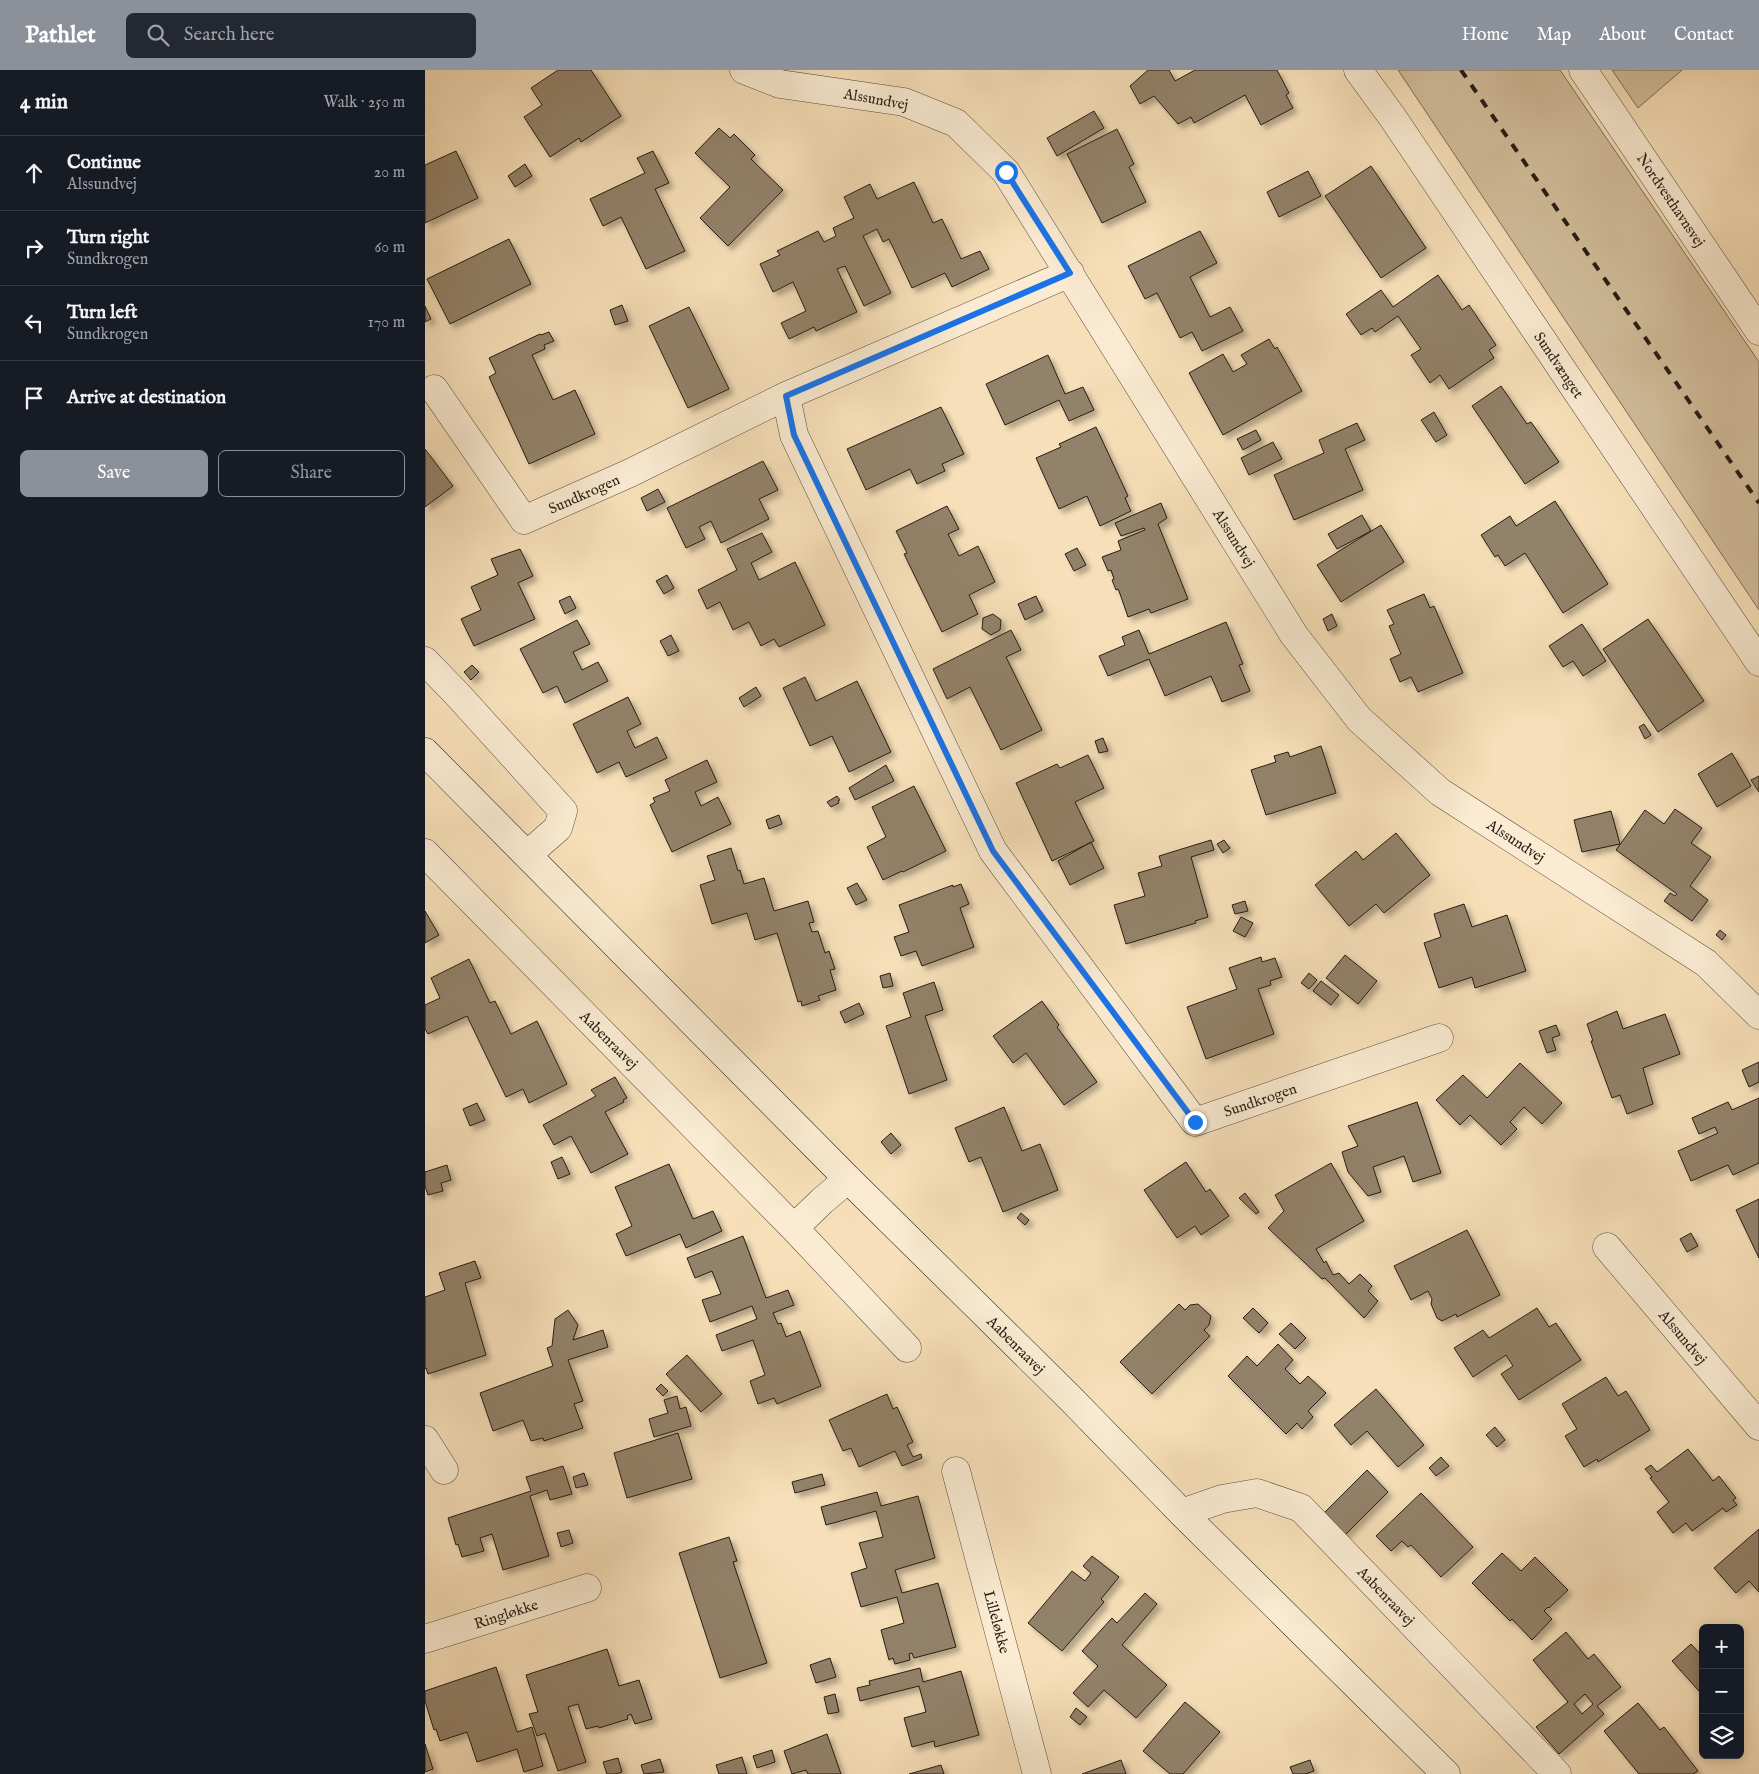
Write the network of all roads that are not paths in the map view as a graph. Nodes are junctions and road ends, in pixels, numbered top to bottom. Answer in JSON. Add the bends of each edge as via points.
{"nodes":[{"id":1,"x":744,"y":70,"type":"edge"},
{"id":2,"x":1358,"y":70,"type":"edge"},
{"id":3,"x":1583,"y":70,"type":"edge"},
{"id":4,"x":1070,"y":273,"type":"junction"},
{"id":5,"x":1759,"y":331,"type":"edge"},
{"id":6,"x":434,"y":389,"type":"dead end"},
{"id":7,"x":786,"y":396,"type":"junction"},
{"id":8,"x":425,"y":661,"type":"edge"},
{"id":9,"x":1759,"y":662,"type":"edge"},
{"id":10,"x":425,"y":752,"type":"edge"},
{"id":11,"x":425,"y":853,"type":"edge"},
{"id":12,"x":527,"y":855,"type":"junction"},
{"id":13,"x":1759,"y":1015,"type":"edge"},
{"id":14,"x":1439,"y":1038,"type":"dead end"},
{"id":15,"x":848,"y":1179,"type":"junction"},
{"id":16,"x":794,"y":1228,"type":"junction"},
{"id":17,"x":1607,"y":1247,"type":"dead end"},
{"id":18,"x":907,"y":1348,"type":"dead end"},
{"id":19,"x":1759,"y":1426,"type":"edge"},
{"id":20,"x":425,"y":1440,"type":"edge"},
{"id":21,"x":444,"y":1470,"type":"dead end"},
{"id":22,"x":956,"y":1471,"type":"dead end"},
{"id":23,"x":1182,"y":1513,"type":"junction"},
{"id":24,"x":587,"y":1588,"type":"dead end"},
{"id":25,"x":425,"y":1639,"type":"edge"},
{"id":26,"x":1037,"y":1774,"type":"edge"},
{"id":27,"x":1446,"y":1774,"type":"edge"},
{"id":28,"x":1557,"y":1774,"type":"edge"}],
"edges":[{"from":1,"to":4,"type":"street","name":"Alssundvej","via":[[779,84],[904,102],[956,123],[1006,172]]},
{"from":2,"to":9,"type":"street","name":"Sundvænget","via":[[1399,126]]},
{"from":3,"to":5,"type":"street","name":"Nordvesthavnsvej"},
{"from":4,"to":7,"type":"street","name":"Sundkrogen"},
{"from":4,"to":13,"type":"street","name":"Alssundvej","via":[[1294,635],[1359,719],[1440,792],[1706,963]]},
{"from":6,"to":7,"type":"street","name":"Sundkrogen","via":[[524,520],[630,473]]},
{"from":7,"to":14,"type":"street","name":"Sundkrogen","via":[[794,435],[993,851],[1195,1122]]},
{"from":8,"to":12,"type":"street","via":[[563,811],[558,828]]},
{"from":10,"to":12,"type":"street","name":"Aabenraavej"},
{"from":11,"to":16,"type":"street","name":"Aabenraavej"},
{"from":12,"to":15,"type":"street","name":"Aabenraavej"},
{"from":15,"to":16,"type":"street"},
{"from":15,"to":23,"type":"street","name":"Aabenraavej"},
{"from":16,"to":18,"type":"street","name":"Aabenraavej"},
{"from":17,"to":19,"type":"street","name":"Alssundvej"},
{"from":20,"to":21,"type":"street"},
{"from":22,"to":26,"type":"street","name":"Lilleløkke"},
{"from":23,"to":27,"type":"street","name":"Aabenraavej"},
{"from":23,"to":28,"type":"street","name":"Aabenraavej","via":[[1222,1499],[1257,1493],[1301,1508]]},
{"from":24,"to":25,"type":"street","name":"Ringløkke"}]}
